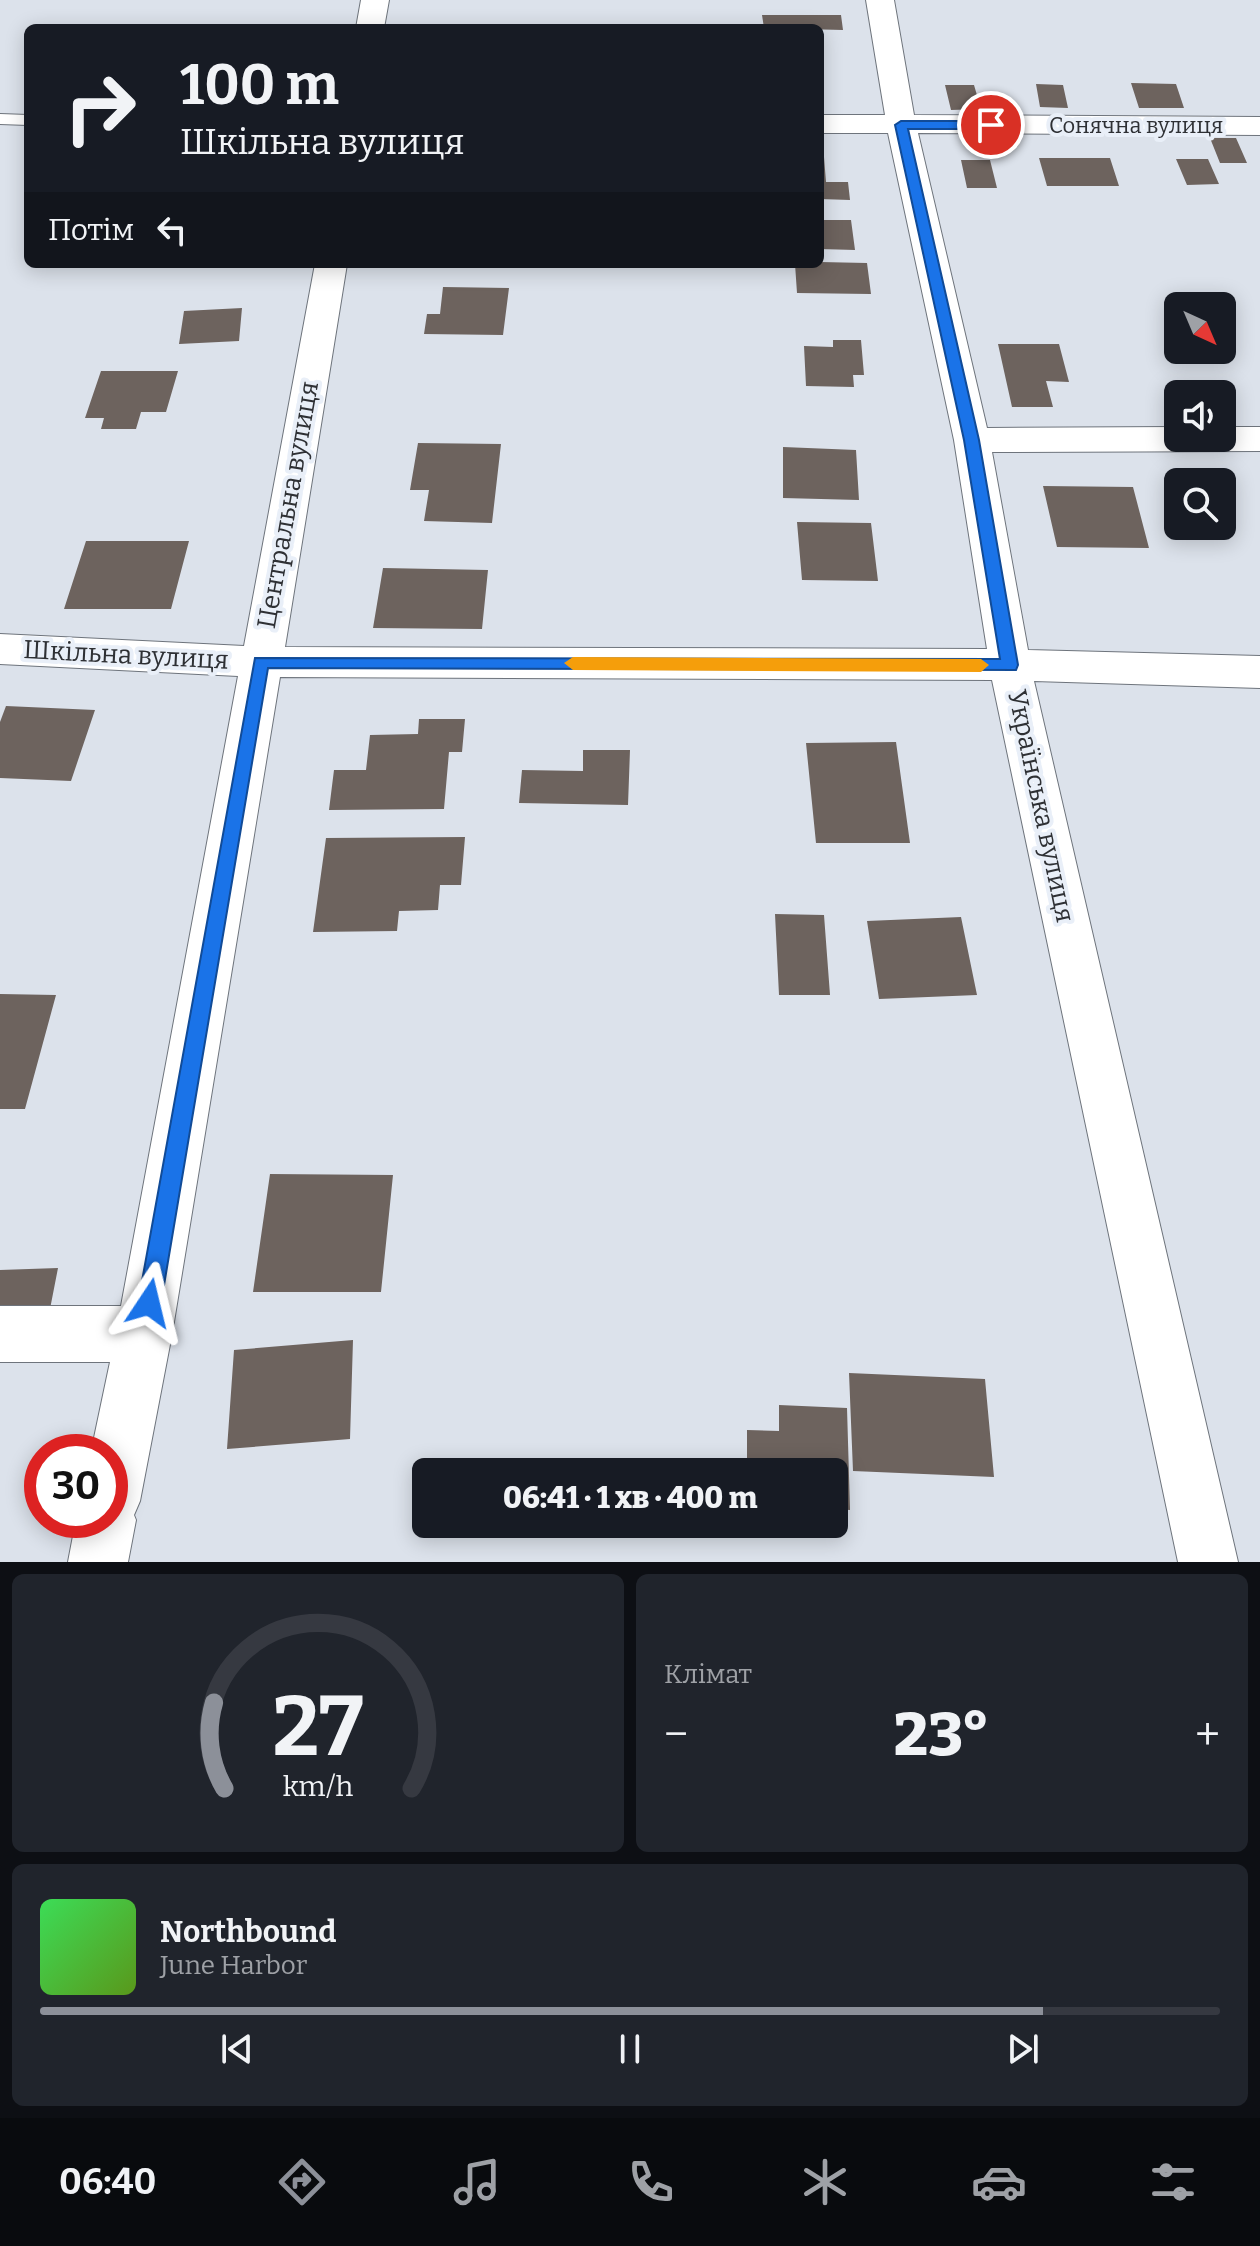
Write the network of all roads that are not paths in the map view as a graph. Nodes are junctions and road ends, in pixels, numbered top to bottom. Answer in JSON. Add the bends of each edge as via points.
{"nodes":[{"id":1,"x":375,"y":0,"type":"edge"},
{"id":2,"x":880,"y":0,"type":"edge"},
{"id":3,"x":371,"y":24,"type":"edge"},
{"id":4,"x":0,"y":119,"type":"edge"},
{"id":5,"x":24,"y":120,"type":"edge"},
{"id":6,"x":824,"y":124,"type":"edge"},
{"id":7,"x":901,"y":125,"type":"junction"},
{"id":8,"x":1260,"y":126,"type":"edge"},
{"id":9,"x":330,"y":268,"type":"edge"},
{"id":10,"x":1260,"y":439,"type":"edge"},
{"id":11,"x":972,"y":440,"type":"junction"},
{"id":12,"x":0,"y":649,"type":"edge"},
{"id":13,"x":261,"y":662,"type":"junction"},
{"id":14,"x":1010,"y":665,"type":"junction"},
{"id":15,"x":1260,"y":672,"type":"edge"},
{"id":16,"x":0,"y":1334,"type":"edge"},
{"id":17,"x":144,"y":1334,"type":"junction"},
{"id":18,"x":124,"y":1434,"type":"edge"},
{"id":19,"x":103,"y":1538,"type":"edge"},
{"id":20,"x":98,"y":1562,"type":"edge"},
{"id":21,"x":1208,"y":1562,"type":"edge"}],
"edges":[{"from":1,"to":3,"type":"street"},
{"from":2,"to":7,"type":"street","name":"Українська вулиця"},
{"from":4,"to":5,"type":"lane"},
{"from":6,"to":7,"type":"street","name":"Сонячна вулиця"},
{"from":7,"to":8,"type":"street","name":"Сонячна вулиця"},
{"from":7,"to":11,"type":"street","name":"Українська вулиця"},
{"from":9,"to":13,"type":"street","name":"Центральна вулиця"},
{"from":10,"to":11,"type":"street"},
{"from":11,"to":14,"type":"street","name":"Українська вулиця"},
{"from":12,"to":13,"type":"street","name":"Шкільна вулиця"},
{"from":13,"to":14,"type":"street","name":"Шкільна вулиця"},
{"from":13,"to":17,"type":"street","name":"Центральна вулиця"},
{"from":14,"to":15,"type":"street","name":"Шкільна вулиця"},
{"from":14,"to":21,"type":"street","name":"Українська вулиця"},
{"from":16,"to":17,"type":"street"},
{"from":17,"to":18,"type":"street","name":"Центральна вулиця"},
{"from":19,"to":20,"type":"street"}]}
